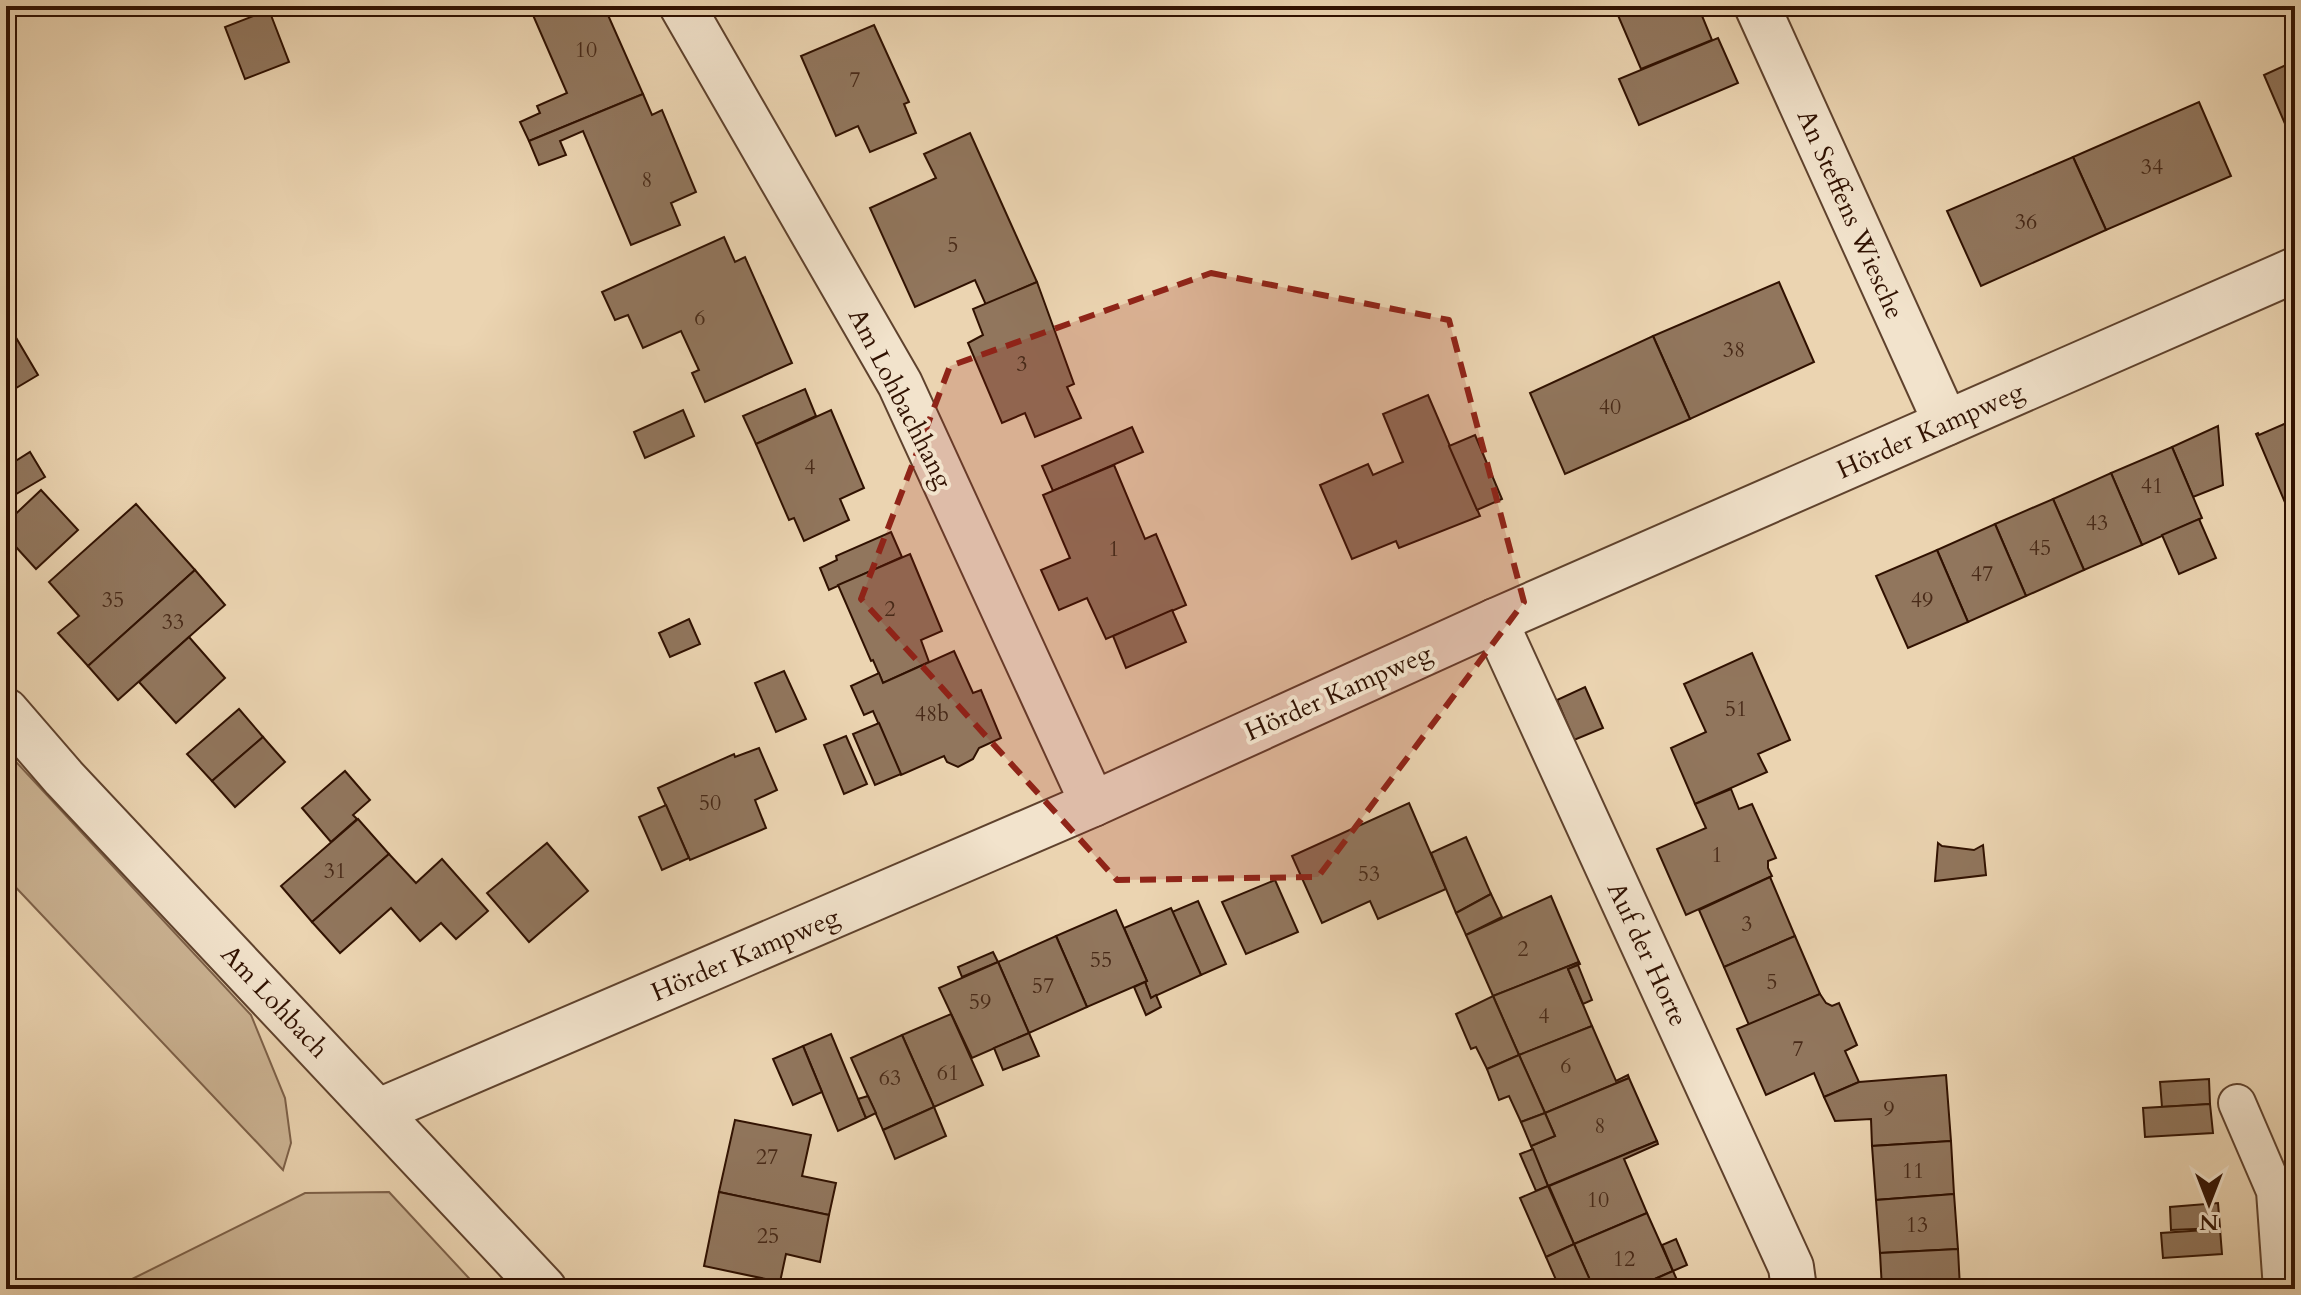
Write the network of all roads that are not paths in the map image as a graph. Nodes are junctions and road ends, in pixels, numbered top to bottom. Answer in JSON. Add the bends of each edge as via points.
{"nodes":[{"id":1,"x":682,"y":6,"type":"edge"},
{"id":2,"x":1757,"y":6,"type":"edge"},
{"id":3,"x":2295,"y":270,"type":"edge"},
{"id":4,"x":1946,"y":423,"type":"junction"},
{"id":5,"x":1495,"y":621,"type":"junction"},
{"id":6,"x":6,"y":711,"type":"edge"},
{"id":7,"x":1093,"y":804,"type":"junction"},
{"id":8,"x":2237,"y":1103,"type":"dead end"},
{"id":9,"x":379,"y":1111,"type":"junction"},
{"id":10,"x":544,"y":1289,"type":"edge"},
{"id":11,"x":1794,"y":1289,"type":"edge"},
{"id":12,"x":2282,"y":1289,"type":"edge"}],
"edges":[{"from":1,"to":7,"type":"street","name":"Am Lohbachhang","via":[[900,384]]},
{"from":2,"to":4,"type":"street","name":"An Steffens Wiesche"},
{"from":3,"to":4,"type":"street","name":"Hörder Kampweg"},
{"from":4,"to":5,"type":"street","name":"Hörder Kampweg"},
{"from":5,"to":7,"type":"street","name":"Hörder Kampweg"},
{"from":5,"to":11,"type":"street","name":"Auf der Horte","via":[[1791,1267]]},
{"from":6,"to":9,"type":"street","name":"Am Lohbach"},
{"from":7,"to":9,"type":"street","name":"Hörder Kampweg"},
{"from":8,"to":12,"type":"lane","via":[[2275,1191]]},
{"from":9,"to":10,"type":"street","name":"Am Lohbach"}]}
